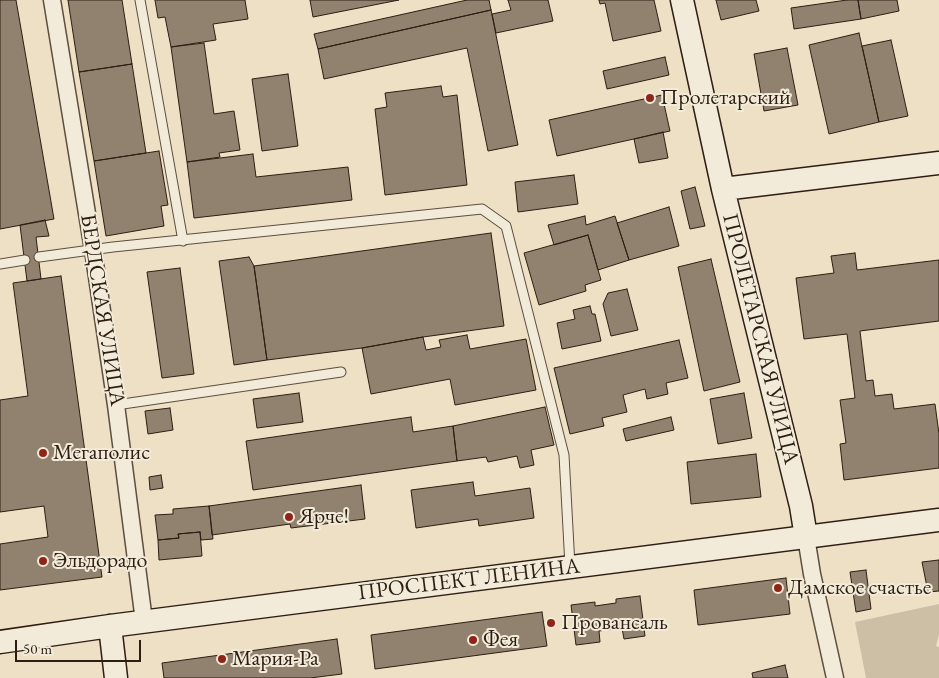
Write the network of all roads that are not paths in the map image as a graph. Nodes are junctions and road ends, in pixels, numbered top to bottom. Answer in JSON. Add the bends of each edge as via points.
{"nodes":[{"id":1,"x":52,"y":0,"type":"edge"},
{"id":2,"x":140,"y":0,"type":"edge"},
{"id":3,"x":682,"y":0,"type":"edge"},
{"id":4,"x":939,"y":163,"type":"edge"},
{"id":5,"x":723,"y":189,"type":"junction"},
{"id":6,"x":183,"y":241,"type":"junction"},
{"id":7,"x":93,"y":250,"type":"junction"},
{"id":8,"x":39,"y":258,"type":"dead end"},
{"id":9,"x":25,"y":260,"type":"dead end"},
{"id":10,"x":0,"y":264,"type":"edge"},
{"id":11,"x":342,"y":372,"type":"dead end"},
{"id":12,"x":116,"y":405,"type":"junction"},
{"id":13,"x":939,"y":520,"type":"edge"},
{"id":14,"x":806,"y":537,"type":"junction"},
{"id":15,"x":570,"y":567,"type":"junction"},
{"id":16,"x":144,"y":621,"type":"junction"},
{"id":17,"x":110,"y":626,"type":"junction"},
{"id":18,"x":0,"y":642,"type":"edge"},
{"id":19,"x":116,"y":678,"type":"edge"},
{"id":20,"x":835,"y":678,"type":"edge"}],
"edges":[{"from":1,"to":7,"type":"street","name":"БЕРДСКАЯ УЛИЦА"},
{"from":2,"to":6,"type":"lane"},
{"from":3,"to":5,"type":"main road","name":"ПРОЛЕТАРСКАЯ УЛИЦА"},
{"from":4,"to":5,"type":"main road"},
{"from":5,"to":14,"type":"main road","name":"ПРОЛЕТАРСКАЯ УЛИЦА","via":[[799,496]]},
{"from":6,"to":7,"type":"lane"},
{"from":6,"to":15,"type":"lane","via":[[482,209],[506,226],[564,455]]},
{"from":7,"to":8,"type":"lane"},
{"from":7,"to":12,"type":"street","name":"БЕРДСКАЯ УЛИЦА"},
{"from":9,"to":10,"type":"lane"},
{"from":11,"to":12,"type":"lane"},
{"from":12,"to":16,"type":"street","name":"БЕРДСКАЯ УЛИЦА"},
{"from":13,"to":14,"type":"main road","name":"ПРОСПЕКТ ЛЕНИНА"},
{"from":14,"to":15,"type":"main road","name":"ПРОСПЕКТ ЛЕНИНА"},
{"from":14,"to":20,"type":"street","name":"ПРОЛЕТАРСКАЯ УЛИЦА"},
{"from":15,"to":16,"type":"main road","name":"ПРОСПЕКТ ЛЕНИНА"},
{"from":16,"to":17,"type":"main road","name":"ПРОСПЕКТ ЛЕНИНА"},
{"from":17,"to":18,"type":"main road","name":"ПРОСПЕКТ ЛЕНИНА"},
{"from":17,"to":19,"type":"main road"}]}
